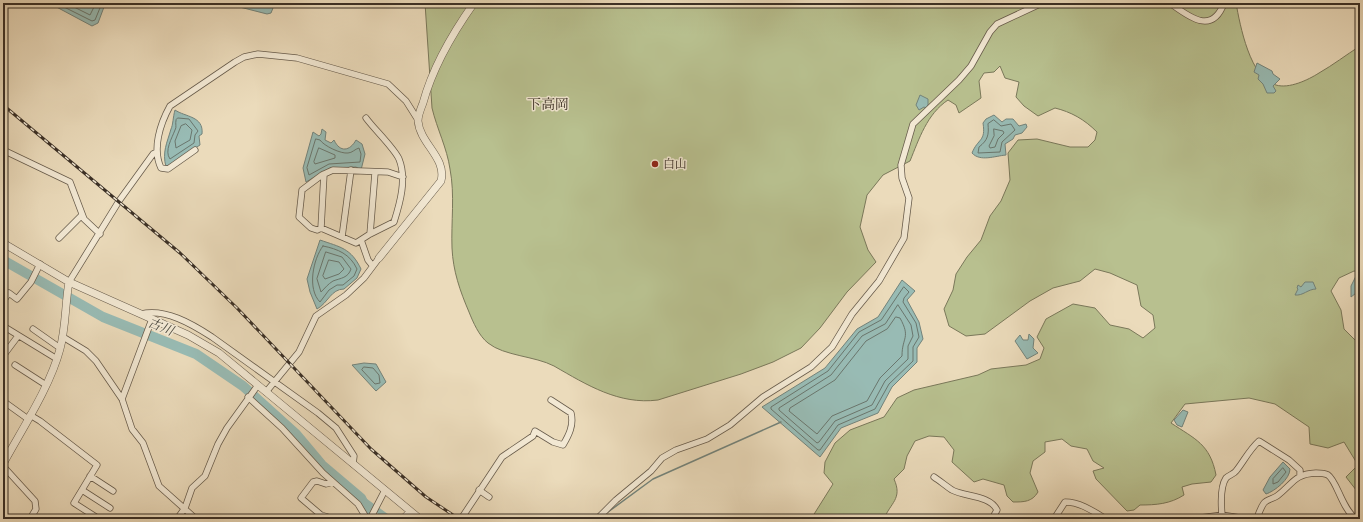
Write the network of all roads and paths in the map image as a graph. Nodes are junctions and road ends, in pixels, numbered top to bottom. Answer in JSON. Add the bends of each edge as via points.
{"nodes":[{"id":1,"x":474,"y":3,"type":"edge"},
{"id":2,"x":1042,"y":3,"type":"edge"},
{"id":3,"x":1170,"y":3,"type":"edge"},
{"id":4,"x":1224,"y":3,"type":"edge"},
{"id":5,"x":366,"y":118,"type":"dead end"},
{"id":6,"x":418,"y":120,"type":"junction"},
{"id":7,"x":3,"y":150,"type":"edge"},
{"id":8,"x":195,"y":150,"type":"dead end"},
{"id":9,"x":157,"y":152,"type":"junction"},
{"id":10,"x":351,"y":170,"type":"junction"},
{"id":11,"x":375,"y":173,"type":"junction"},
{"id":12,"x":324,"y":174,"type":"junction"},
{"id":13,"x":403,"y":177,"type":"junction"},
{"id":14,"x":82,"y":215,"type":"junction"},
{"id":15,"x":321,"y":228,"type":"junction"},
{"id":16,"x":100,"y":234,"type":"junction"},
{"id":17,"x":370,"y":234,"type":"junction"},
{"id":18,"x":59,"y":238,"type":"dead end"},
{"id":19,"x":342,"y":238,"type":"junction"},
{"id":20,"x":361,"y":240,"type":"junction"},
{"id":21,"x":3,"y":243,"type":"edge"},
{"id":22,"x":379,"y":258,"type":"joint"},
{"id":23,"x":40,"y":264,"type":"junction"},
{"id":24,"x":372,"y":265,"type":"junction"},
{"id":25,"x":69,"y":282,"type":"junction"},
{"id":26,"x":3,"y":301,"type":"edge"},
{"id":27,"x":140,"y":314,"type":"junction"},
{"id":28,"x":152,"y":319,"type":"junction"},
{"id":29,"x":3,"y":326,"type":"edge"},
{"id":30,"x":33,"y":329,"type":"dead end"},
{"id":31,"x":18,"y":336,"type":"junction"},
{"id":32,"x":63,"y":337,"type":"junction"},
{"id":33,"x":60,"y":348,"type":"junction"},
{"id":34,"x":3,"y":356,"type":"edge"},
{"id":35,"x":57,"y":359,"type":"junction"},
{"id":36,"x":15,"y":364,"type":"dead end"},
{"id":37,"x":275,"y":382,"type":"junction"},
{"id":38,"x":46,"y":385,"type":"junction"},
{"id":39,"x":256,"y":387,"type":"junction"},
{"id":40,"x":266,"y":392,"type":"junction"},
{"id":41,"x":248,"y":396,"type":"junction"},
{"id":42,"x":122,"y":399,"type":"junction"},
{"id":43,"x":551,"y":400,"type":"dead end"},
{"id":44,"x":3,"y":401,"type":"edge"},
{"id":45,"x":29,"y":417,"type":"junction"},
{"id":46,"x":353,"y":464,"type":"junction"},
{"id":47,"x":3,"y":465,"type":"edge"},
{"id":48,"x":90,"y":476,"type":"junction"},
{"id":49,"x":1300,"y":476,"type":"junction"},
{"id":50,"x":934,"y":477,"type":"dead end"},
{"id":51,"x":333,"y":482,"type":"junction"},
{"id":52,"x":82,"y":490,"type":"junction"},
{"id":53,"x":385,"y":490,"type":"junction"},
{"id":54,"x":479,"y":490,"type":"junction"},
{"id":55,"x":113,"y":491,"type":"dead end"},
{"id":56,"x":489,"y":498,"type":"dead end"},
{"id":57,"x":110,"y":508,"type":"dead end"},
{"id":58,"x":185,"y":508,"type":"junction"},
{"id":59,"x":410,"y":512,"type":"junction"},
{"id":60,"x":1222,"y":515,"type":"junction"},
{"id":61,"x":1230,"y":518,"type":"edge"},
{"id":62,"x":30,"y":519,"type":"edge"},
{"id":63,"x":99,"y":519,"type":"edge"},
{"id":64,"x":177,"y":519,"type":"edge"},
{"id":65,"x":196,"y":519,"type":"edge"},
{"id":66,"x":334,"y":519,"type":"edge"},
{"id":67,"x":367,"y":519,"type":"edge"},
{"id":68,"x":370,"y":519,"type":"edge"},
{"id":69,"x":403,"y":519,"type":"edge"},
{"id":70,"x":420,"y":519,"type":"edge"},
{"id":71,"x":461,"y":519,"type":"edge"},
{"id":72,"x":597,"y":519,"type":"edge"},
{"id":73,"x":992,"y":519,"type":"edge"},
{"id":74,"x":1054,"y":519,"type":"edge"},
{"id":75,"x":1106,"y":519,"type":"edge"},
{"id":76,"x":1192,"y":519,"type":"edge"},
{"id":77,"x":1247,"y":519,"type":"edge"},
{"id":78,"x":1253,"y":519,"type":"edge"},
{"id":79,"x":1356,"y":519,"type":"edge"}],
"edges":[{"from":1,"to":6,"type":"street","via":[[439,59],[431,76]]},
{"from":2,"to":72,"type":"street","via":[[997,24],[971,66],[943,97],[913,124],[901,165],[902,178],[910,198],[904,238],[879,281],[852,314],[832,347],[811,367],[763,396],[730,425],[707,439],[662,458]]},
{"from":3,"to":4,"type":"street","via":[[1194,19],[1204,21],[1216,16]]},
{"from":5,"to":13,"type":"street","via":[[399,159]]},
{"from":6,"to":9,"type":"street","via":[[406,101],[388,84],[297,58],[258,54],[235,62],[170,106],[164,116]]},
{"from":6,"to":22,"type":"street","via":[[422,133],[442,166],[442,178]]},
{"from":7,"to":14,"type":"street","via":[[70,182]]},
{"from":8,"to":9,"type":"street","via":[[165,170],[157,160]]},
{"from":9,"to":16,"type":"street","via":[[119,201]]},
{"from":10,"to":11,"type":"street"},
{"from":10,"to":12,"type":"street","via":[[333,170]]},
{"from":10,"to":19,"type":"street"},
{"from":11,"to":13,"type":"street","via":[[388,172]]},
{"from":11,"to":17,"type":"street"},
{"from":12,"to":15,"type":"street"},
{"from":12,"to":15,"type":"street","via":[[302,190],[299,217],[311,228]]},
{"from":13,"to":17,"type":"street","via":[[394,222]]},
{"from":14,"to":16,"type":"street"},
{"from":14,"to":18,"type":"street"},
{"from":15,"to":19,"type":"street"},
{"from":16,"to":25,"type":"street"},
{"from":17,"to":20,"type":"street"},
{"from":19,"to":20,"type":"street","via":[[356,243]]},
{"from":20,"to":24,"type":"street"},
{"from":21,"to":23,"type":"street"},
{"from":22,"to":24,"type":"street"},
{"from":23,"to":25,"type":"street"},
{"from":23,"to":26,"type":"street","via":[[31,282],[17,299],[8,293]]},
{"from":24,"to":37,"type":"street","via":[[364,278],[346,295],[316,316],[302,347]]},
{"from":25,"to":27,"type":"street"},
{"from":25,"to":32,"type":"street"},
{"from":27,"to":28,"type":"street"},
{"from":27,"to":37,"type":"street","via":[[155,311],[199,328]]},
{"from":28,"to":39,"type":"street","via":[[219,353]]},
{"from":28,"to":42,"type":"street"},
{"from":29,"to":31,"type":"street"},
{"from":30,"to":33,"type":"street"},
{"from":31,"to":34,"type":"street"},
{"from":31,"to":35,"type":"street"},
{"from":32,"to":33,"type":"street"},
{"from":32,"to":42,"type":"street","via":[[86,351],[96,361]]},
{"from":33,"to":35,"type":"street"},
{"from":35,"to":38,"type":"street"},
{"from":36,"to":38,"type":"street"},
{"from":37,"to":40,"type":"street"},
{"from":37,"to":46,"type":"street","via":[[336,428],[354,456]]},
{"from":38,"to":45,"type":"street"},
{"from":39,"to":40,"type":"street"},
{"from":39,"to":41,"type":"street"},
{"from":40,"to":46,"type":"street"},
{"from":41,"to":51,"type":"street"},
{"from":41,"to":58,"type":"street","via":[[218,444],[205,476],[192,488]]},
{"from":42,"to":58,"type":"street","via":[[132,429],[143,443],[159,486]]},
{"from":43,"to":54,"type":"street","via":[[571,413],[573,421],[563,445],[535,431],[533,436],[502,457]]},
{"from":44,"to":45,"type":"street"},
{"from":45,"to":47,"type":"street"},
{"from":45,"to":48,"type":"street","via":[[40,421],[97,465]]},
{"from":46,"to":53,"type":"street"},
{"from":47,"to":62,"type":"street","via":[[34,501],[36,509]]},
{"from":48,"to":52,"type":"street"},
{"from":48,"to":55,"type":"street"},
{"from":49,"to":60,"type":"street","via":[[1300,470],[1289,460],[1259,441],[1224,482]]},
{"from":49,"to":78,"type":"street","via":[[1263,504],[1257,518]]},
{"from":49,"to":79,"type":"street","via":[[1322,473],[1328,475],[1340,498]]},
{"from":50,"to":73,"type":"street","via":[[952,490],[995,506],[997,510]]},
{"from":51,"to":66,"type":"street","via":[[313,482],[301,498],[321,515]]},
{"from":51,"to":67,"type":"street","via":[[358,504]]},
{"from":52,"to":57,"type":"street"},
{"from":52,"to":63,"type":"street","via":[[74,503]]},
{"from":53,"to":59,"type":"street"},
{"from":53,"to":68,"type":"street"},
{"from":54,"to":56,"type":"street"},
{"from":54,"to":71,"type":"street"},
{"from":58,"to":64,"type":"street"},
{"from":58,"to":65,"type":"street"},
{"from":59,"to":69,"type":"street"},
{"from":59,"to":70,"type":"street"},
{"from":60,"to":61,"type":"street"},
{"from":60,"to":76,"type":"street"},
{"from":61,"to":77,"type":"street"},
{"from":74,"to":75,"type":"street","via":[[1064,502],[1087,507]]}]}
